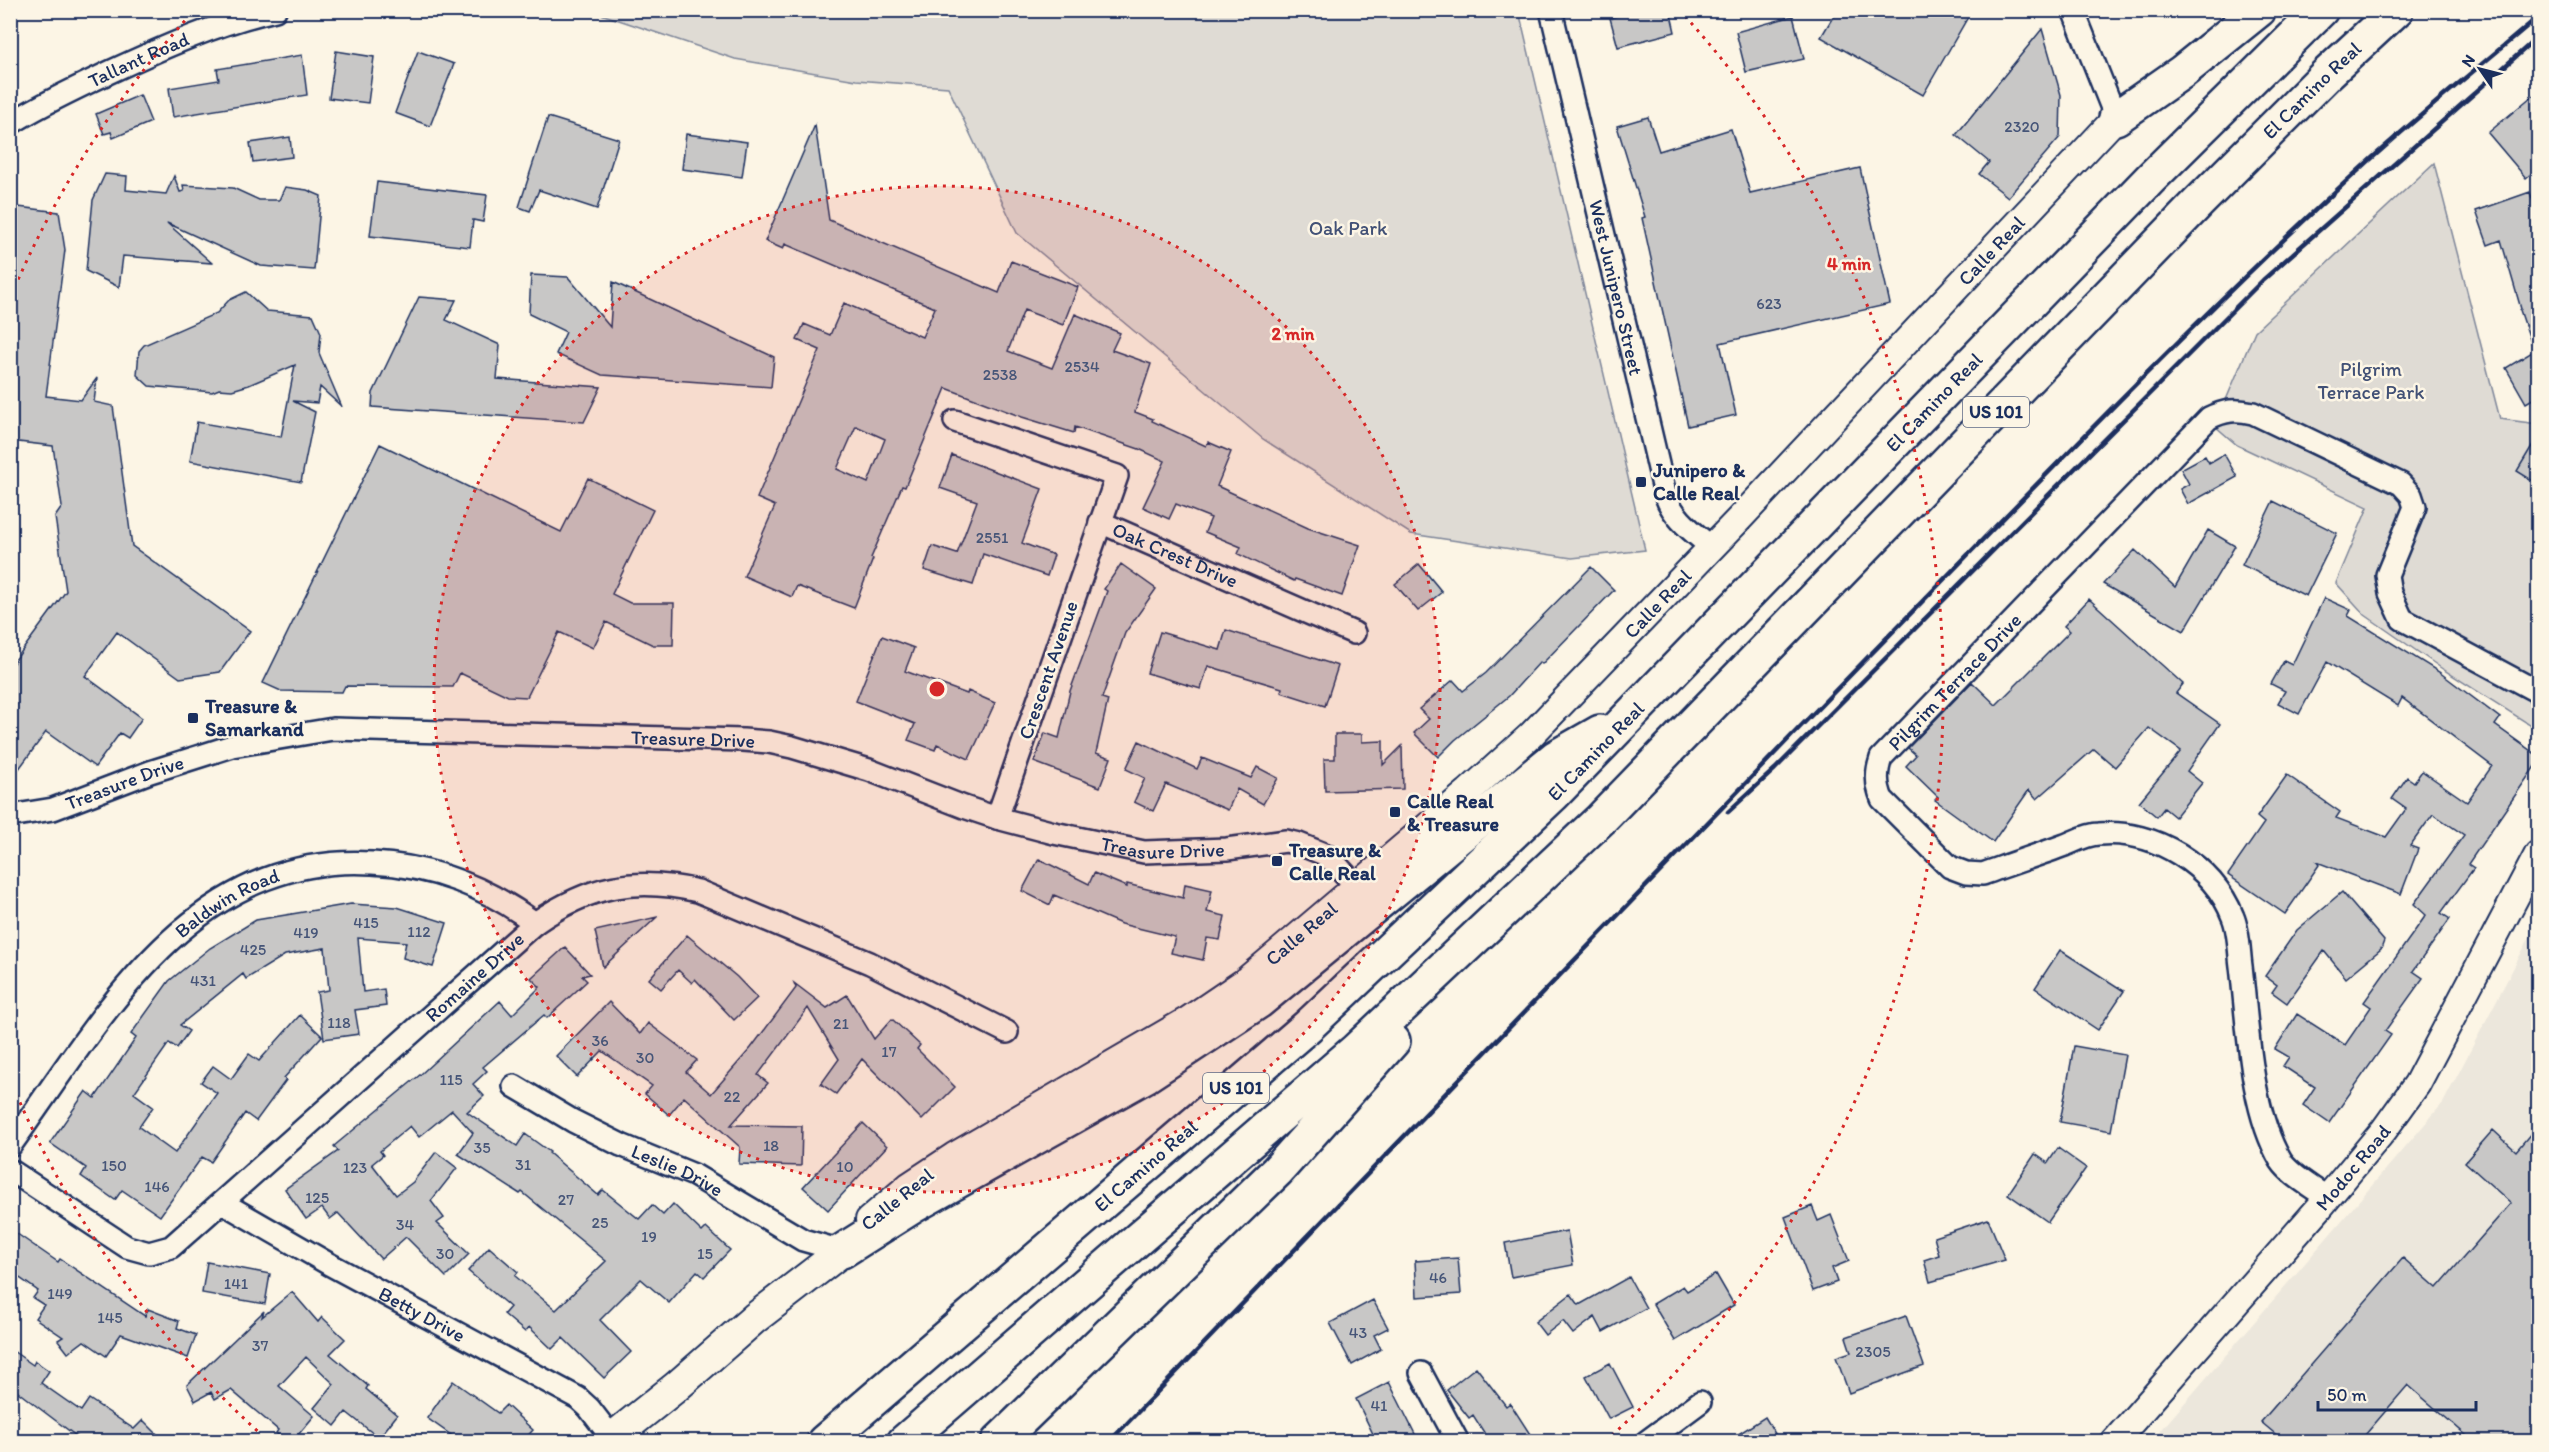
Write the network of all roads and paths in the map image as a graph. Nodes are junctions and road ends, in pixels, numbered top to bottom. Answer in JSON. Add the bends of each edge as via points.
{"nodes":[{"id":1,"x":275,"y":10,"type":"edge"},
{"id":2,"x":1551,"y":10,"type":"edge"},
{"id":3,"x":2073,"y":10,"type":"edge"},
{"id":4,"x":2259,"y":10,"type":"edge"},
{"id":5,"x":2321,"y":10,"type":"edge"},
{"id":6,"x":2396,"y":10,"type":"edge"},
{"id":7,"x":2116,"y":118,"type":"junction"},
{"id":8,"x":10,"y":124,"type":"edge"},
{"id":9,"x":955,"y":421,"type":"dead end"},
{"id":10,"x":1100,"y":522,"type":"junction"},
{"id":11,"x":1711,"y":547,"type":"junction"},
{"id":12,"x":1354,"y":633,"type":"dead end"},
{"id":13,"x":2538,"y":692,"type":"edge"},
{"id":14,"x":1630,"y":715,"type":"junction"},
{"id":15,"x":10,"y":816,"type":"edge"},
{"id":16,"x":997,"y":818,"type":"junction"},
{"id":17,"x":1601,"y":819,"type":"junction"},
{"id":18,"x":2538,"y":854,"type":"edge"},
{"id":19,"x":1356,"y":886,"type":"junction"},
{"id":20,"x":535,"y":923,"type":"junction"},
{"id":21,"x":1007,"y":1032,"type":"dead end"},
{"id":22,"x":514,"y":1086,"type":"dead end"},
{"id":23,"x":10,"y":1146,"type":"edge"},
{"id":24,"x":10,"y":1170,"type":"edge"},
{"id":25,"x":2327,"y":1198,"type":"junction"},
{"id":26,"x":223,"y":1203,"type":"junction"},
{"id":27,"x":842,"y":1251,"type":"junction"},
{"id":28,"x":1421,"y":1373,"type":"dead end"},
{"id":29,"x":1700,"y":1402,"type":"dead end"},
{"id":30,"x":609,"y":1440,"type":"edge"},
{"id":31,"x":824,"y":1442,"type":"edge"},
{"id":32,"x":903,"y":1442,"type":"edge"},
{"id":33,"x":998,"y":1442,"type":"edge"},
{"id":34,"x":1458,"y":1442,"type":"edge"},
{"id":35,"x":1646,"y":1442,"type":"edge"},
{"id":36,"x":2114,"y":1442,"type":"edge"}],
"edges":[{"from":1,"to":8,"type":"street","name":"Tallant Road","via":[[149,54],[41,104]]},
{"from":2,"to":11,"type":"street","name":"West Junipero Street","via":[[1665,494],[1677,517]]},
{"from":3,"to":7,"type":"street"},
{"from":4,"to":7,"type":"highway","via":[[2182,72]]},
{"from":5,"to":14,"type":"highway","name":"El Camino Real","number":"US 101","via":[[2151,178]]},
{"from":6,"to":17,"type":"highway","name":"El Camino Real","number":"US 101","via":[[2199,202]]},
{"from":7,"to":11,"type":"street","name":"Calle Real"},
{"from":9,"to":10,"type":"street","name":"Oak Crest Drive","via":[[1117,476]]},
{"from":10,"to":12,"type":"street","name":"Oak Crest Drive"},
{"from":10,"to":16,"type":"street","name":"Crescent Avenue"},
{"from":11,"to":19,"type":"street","name":"Calle Real","via":[[1531,735]]},
{"from":13,"to":25,"type":"street","name":"Pilgrim Terrace Drive","via":[[2402,619],[2387,575],[2415,507],[2401,484],[2238,409],[2209,418],[1881,758],[1876,770],[1882,799],[1950,867],[1966,873],[1983,874],[2097,834],[2126,834],[2156,841],[2198,868],[2214,885],[2234,918],[2259,1104],[2271,1139],[2282,1162]]},
{"from":14,"to":27,"type":"highway","via":[[1556,757],[1240,1015],[1147,1074],[915,1205]]},
{"from":14,"to":31,"type":"highway","name":"El Camino Real","number":"US 101","via":[[1491,856],[1308,1026]]},
{"from":15,"to":16,"type":"street","name":"Treasure Drive","via":[[53,810],[150,772],[232,746],[333,729],[769,742],[869,770]]},
{"from":16,"to":19,"type":"street","name":"Treasure Drive","via":[[1144,852],[1293,842],[1324,854]]},
{"from":17,"to":32,"type":"highway","name":"El Camino Real","number":"US 101","via":[[1356,1050]]},
{"from":17,"to":33,"type":"highway","via":[[1276,1171]]},
{"from":18,"to":25,"type":"street","name":"Modoc Road","via":[[2417,1084]]},
{"from":19,"to":27,"type":"street","name":"Calle Real","via":[[1244,982],[1188,1020],[910,1185],[851,1236]]},
{"from":20,"to":21,"type":"street","name":"Romaine Drive","via":[[574,900],[611,886],[673,885],[698,891],[870,963]]},
{"from":20,"to":23,"type":"street","name":"Baldwin Road","via":[[477,887],[398,864],[319,865],[251,884],[193,920],[137,972]]},
{"from":20,"to":26,"type":"street","name":"Romaine Drive"},
{"from":22,"to":27,"type":"street","name":"Leslie Drive","via":[[573,1121],[694,1174],[803,1240]]},
{"from":24,"to":26,"type":"street","name":"Romaine Drive","via":[[127,1247],[149,1253],[171,1247]]},
{"from":25,"to":36,"type":"street","name":"Modoc Road"},
{"from":26,"to":30,"type":"street","name":"Betty Drive","via":[[578,1398]]},
{"from":27,"to":30,"type":"main road","name":"Calle Real"},
{"from":28,"to":34,"type":"street"},
{"from":29,"to":35,"type":"street"}]}
